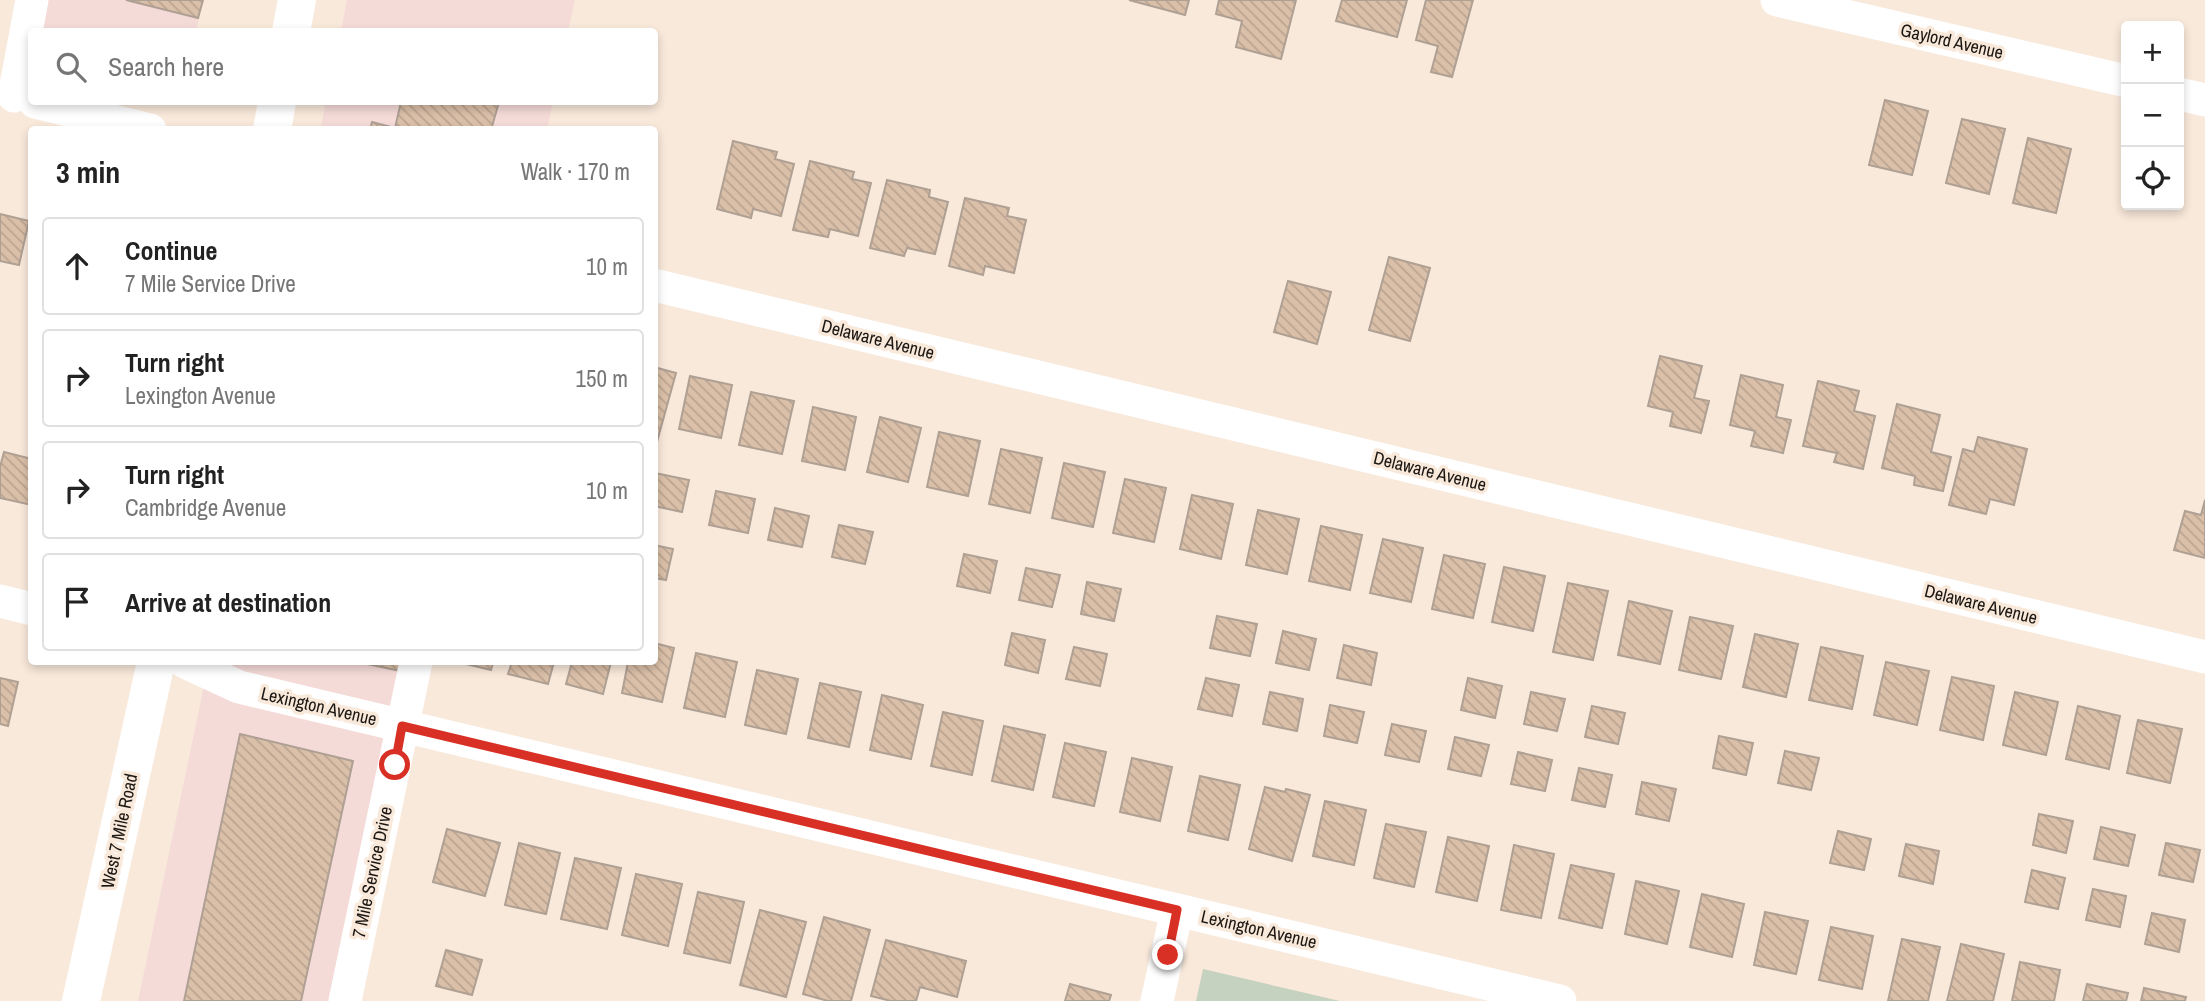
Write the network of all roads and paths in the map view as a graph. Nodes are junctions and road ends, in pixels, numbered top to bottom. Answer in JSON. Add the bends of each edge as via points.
{"nodes":[{"id":1,"x":32,"y":0,"type":"edge"},
{"id":2,"x":297,"y":0,"type":"edge"},
{"id":3,"x":1777,"y":0,"type":"edge"},
{"id":4,"x":29,"y":28,"type":"edge"},
{"id":5,"x":292,"y":28,"type":"edge"},
{"id":6,"x":28,"y":33,"type":"edge"},
{"id":7,"x":2121,"y":80,"type":"edge"},
{"id":8,"x":2184,"y":95,"type":"edge"},
{"id":9,"x":20,"y":98,"type":"edge"},
{"id":10,"x":2205,"y":100,"type":"edge"},
{"id":11,"x":48,"y":105,"type":"edge"},
{"id":12,"x":276,"y":105,"type":"edge"},
{"id":13,"x":134,"y":126,"type":"edge"},
{"id":14,"x":273,"y":126,"type":"edge"},
{"id":15,"x":658,"y":286,"type":"edge"},
{"id":16,"x":0,"y":601,"type":"edge"},
{"id":17,"x":28,"y":608,"type":"edge"},
{"id":18,"x":2205,"y":657,"type":"edge"},
{"id":19,"x":155,"y":665,"type":"edge"},
{"id":20,"x":192,"y":665,"type":"edge"},
{"id":21,"x":415,"y":665,"type":"edge"},
{"id":22,"x":402,"y":726,"type":"junction"},
{"id":23,"x":1177,"y":910,"type":"junction"},
{"id":24,"x":81,"y":1001,"type":"edge"},
{"id":25,"x":345,"y":1001,"type":"edge"},
{"id":26,"x":1157,"y":1001,"type":"edge"},
{"id":27,"x":1560,"y":1001,"type":"edge"}],
"edges":[{"from":1,"to":4,"type":"street"},
{"from":2,"to":5,"type":"main road"},
{"from":3,"to":7,"type":"street","name":"Gaylord Avenue"},
{"from":6,"to":9,"type":"street"},
{"from":8,"to":10,"type":"street"},
{"from":11,"to":13,"type":"street"},
{"from":12,"to":14,"type":"main road"},
{"from":15,"to":18,"type":"street","name":"Delaware Avenue"},
{"from":16,"to":17,"type":"street"},
{"from":19,"to":24,"type":"main road","name":"West 7 Mile Road"},
{"from":20,"to":22,"type":"street","name":"Lexington Avenue","via":[[239,687]]},
{"from":21,"to":22,"type":"street","name":"7 Mile Service Drive"},
{"from":22,"to":23,"type":"street","name":"Lexington Avenue"},
{"from":22,"to":25,"type":"street","name":"7 Mile Service Drive"},
{"from":23,"to":26,"type":"street"},
{"from":23,"to":27,"type":"street","name":"Lexington Avenue"}]}
